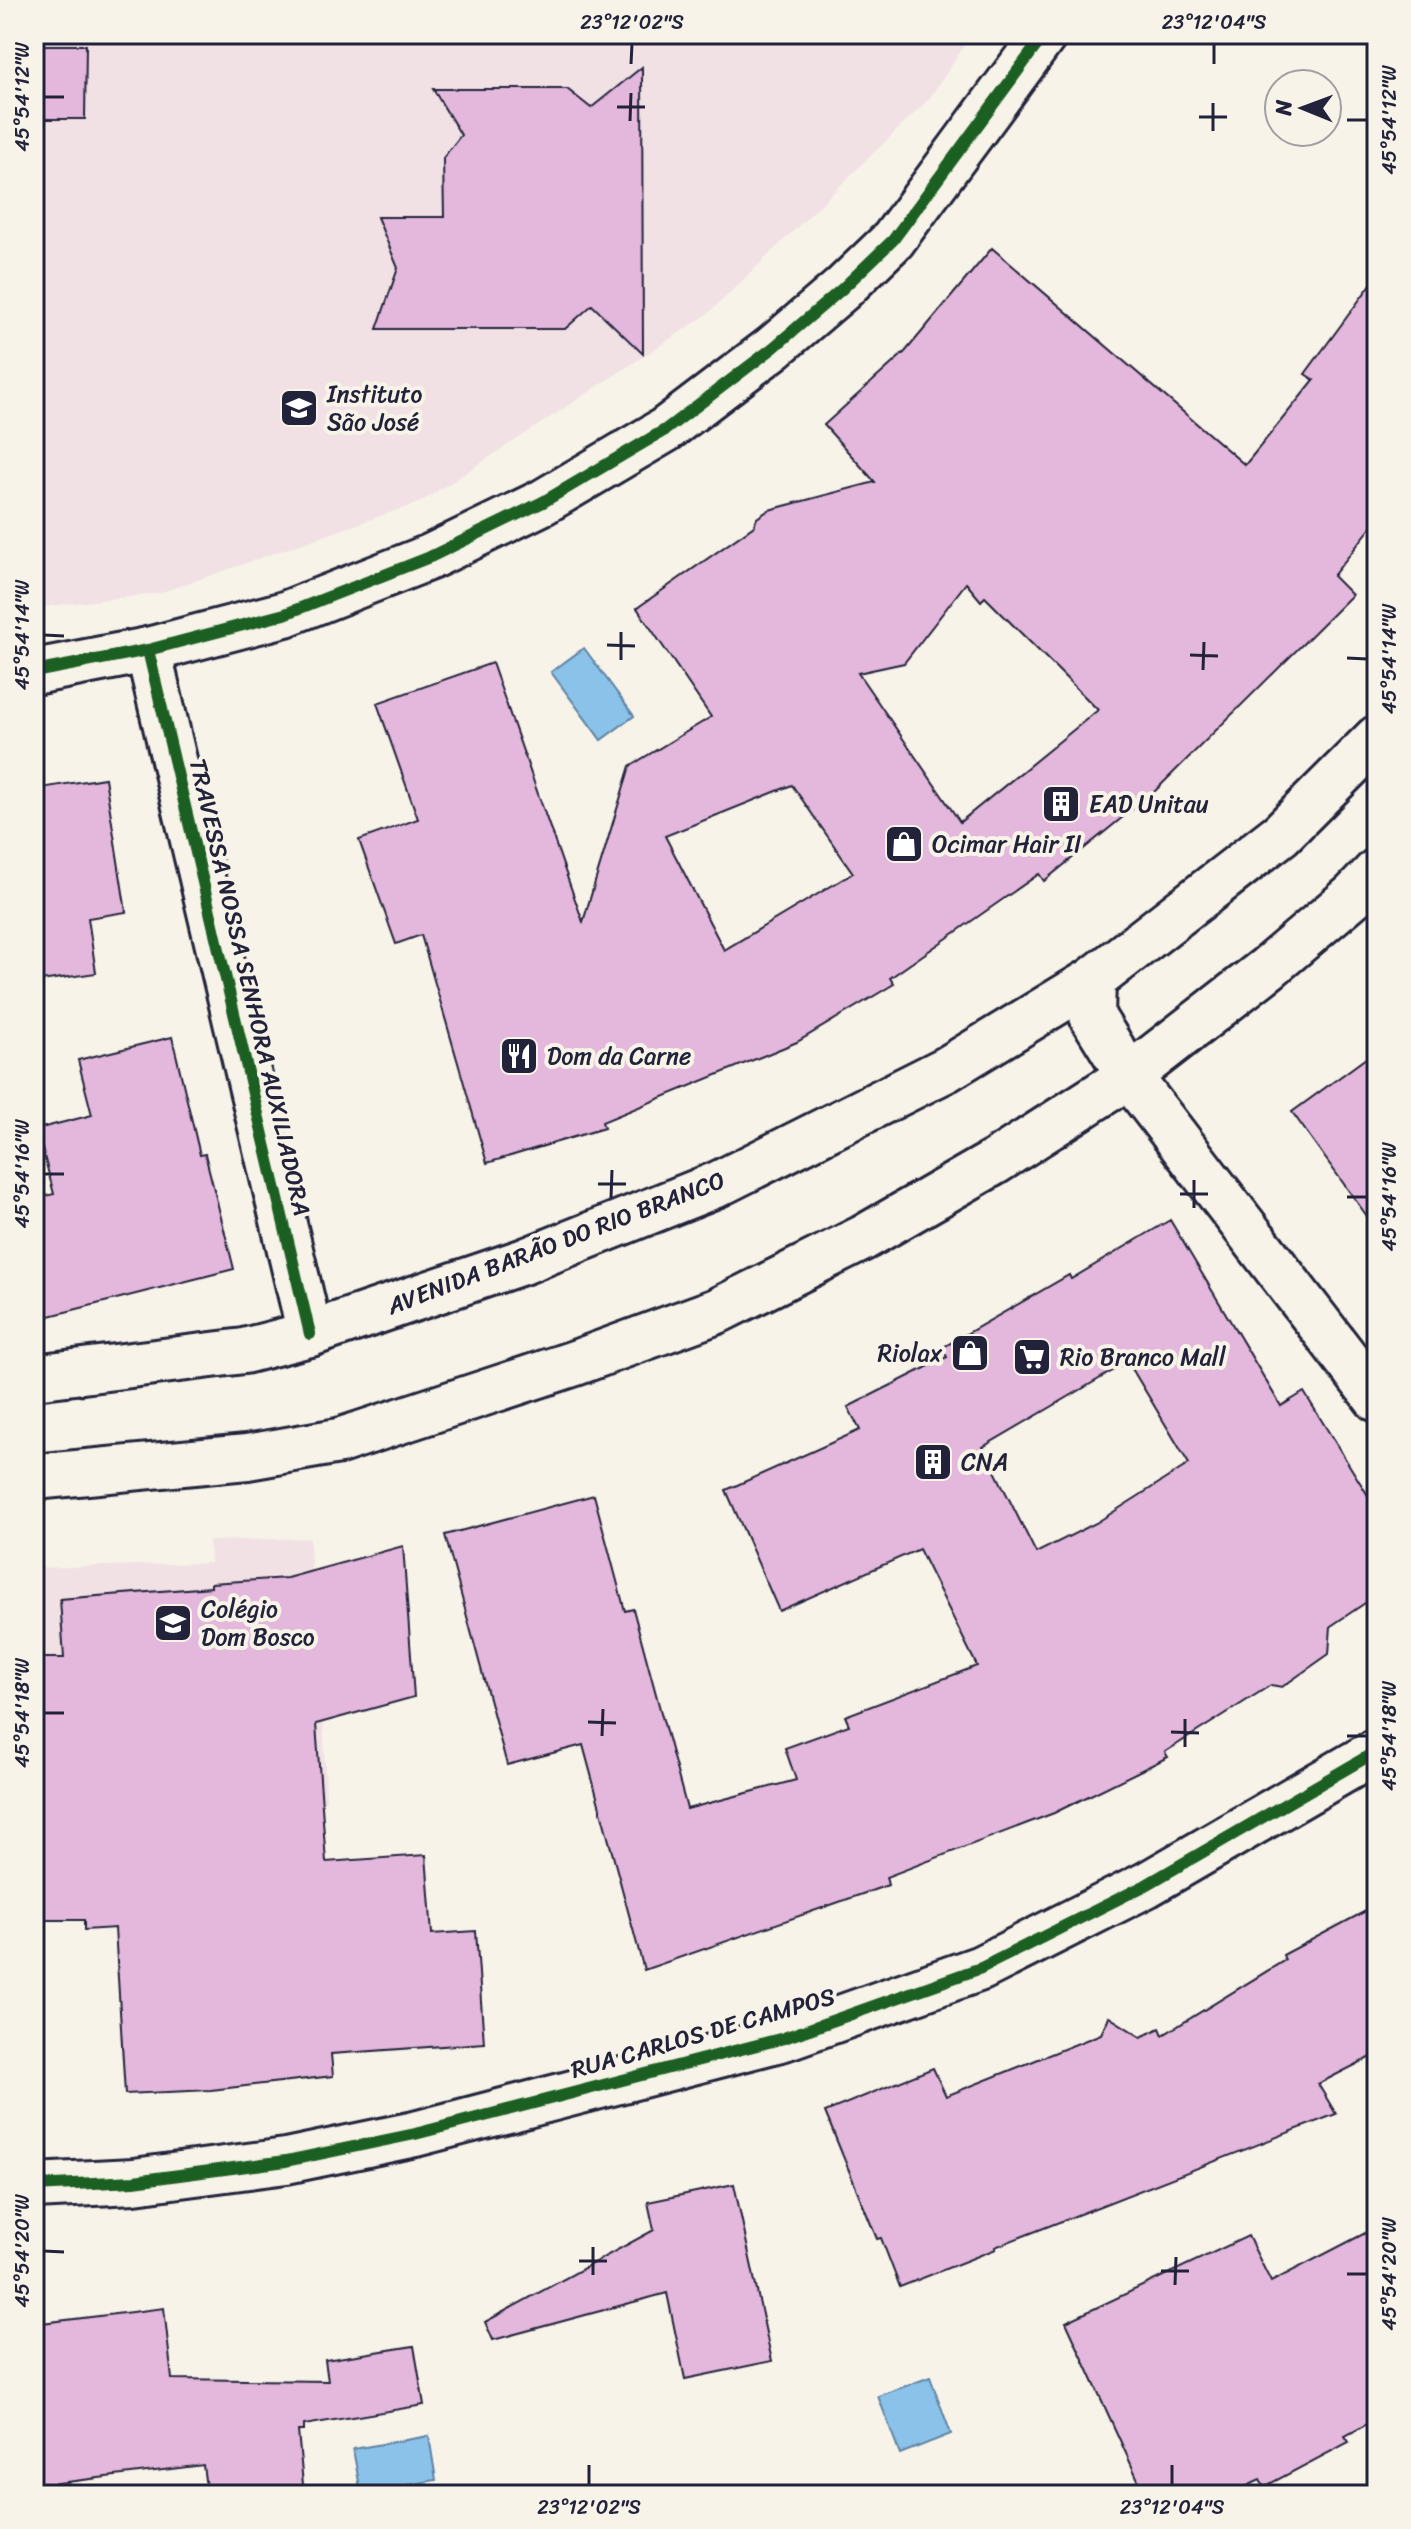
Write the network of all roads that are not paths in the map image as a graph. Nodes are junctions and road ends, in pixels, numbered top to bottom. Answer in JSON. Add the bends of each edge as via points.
{"nodes":[{"id":1,"x":1045,"y":34,"type":"edge"},
{"id":2,"x":148,"y":650,"type":"junction"},
{"id":3,"x":34,"y":672,"type":"edge"},
{"id":4,"x":1377,"y":738,"type":"edge"},
{"id":5,"x":1377,"y":871,"type":"edge"},
{"id":6,"x":1093,"y":980,"type":"junction"},
{"id":7,"x":1129,"y":1076,"type":"junction"},
{"id":8,"x":310,"y":1334,"type":"junction"},
{"id":9,"x":34,"y":1377,"type":"edge"},
{"id":10,"x":1377,"y":1399,"type":"edge"},
{"id":11,"x":34,"y":1477,"type":"edge"},
{"id":12,"x":1377,"y":1751,"type":"edge"},
{"id":13,"x":34,"y":2186,"type":"edge"}],
"edges":[{"from":1,"to":2,"type":"street","via":[[893,240],[773,348],[665,430],[543,502],[430,557],[285,614]]},
{"from":2,"to":3,"type":"street"},
{"from":2,"to":8,"type":"street","name":"TRAVESSA NOSSA SENHORA AUXILIADORA"},
{"from":4,"to":6,"type":"street","name":"AVENIDA BARÃO DO RIO BRANCO","via":[[1281,834]]},
{"from":5,"to":7,"type":"street","via":[[1268,968]]},
{"from":6,"to":7,"type":"street","via":[[1092,1016]]},
{"from":6,"to":8,"type":"street","name":"AVENIDA BARÃO DO RIO BRANCO","via":[[947,1069],[718,1184],[525,1261]]},
{"from":7,"to":10,"type":"street"},
{"from":7,"to":11,"type":"street","via":[[863,1238],[717,1311],[339,1441],[247,1457]]},
{"from":8,"to":9,"type":"street","name":"AVENIDA BARÃO DO RIO BRANCO","via":[[244,1351]]},
{"from":12,"to":13,"type":"street","name":"RUA CARLOS DE CAMPOS","via":[[1146,1885],[981,1968],[784,2038],[415,2134],[286,2161],[134,2181]]}]}
